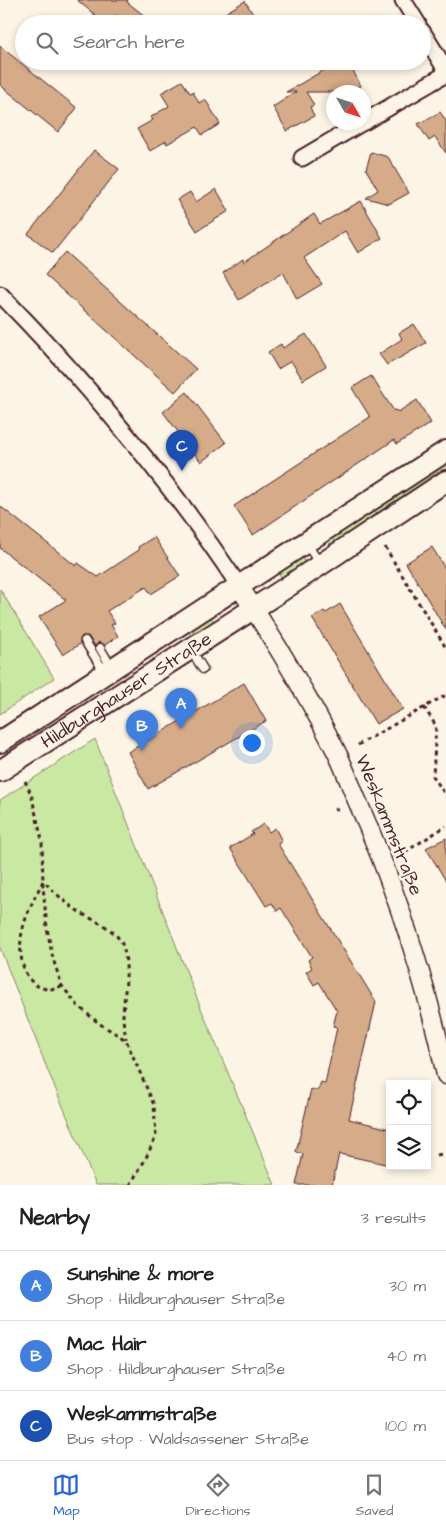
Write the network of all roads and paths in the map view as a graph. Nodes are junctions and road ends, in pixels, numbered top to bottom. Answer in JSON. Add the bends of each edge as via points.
{"nodes":[{"id":1,"x":403,"y":0,"type":"edge"},
{"id":2,"x":412,"y":15,"type":"edge"},
{"id":3,"x":431,"y":46,"type":"edge"},
{"id":4,"x":446,"y":70,"type":"edge"},
{"id":5,"x":446,"y":74,"type":"edge"},
{"id":6,"x":371,"y":117,"type":"edge"},
{"id":7,"x":349,"y":130,"type":"edge"},
{"id":8,"x":302,"y":158,"type":"dead end"},
{"id":9,"x":0,"y":294,"type":"edge"},
{"id":10,"x":446,"y":451,"type":"edge"},
{"id":11,"x":446,"y":481,"type":"edge"},
{"id":12,"x":306,"y":543,"type":"junction"},
{"id":13,"x":385,"y":547,"type":"dead end"},
{"id":14,"x":320,"y":565,"type":"junction"},
{"id":15,"x":238,"y":586,"type":"junction"},
{"id":16,"x":253,"y":609,"type":"junction"},
{"id":17,"x":85,"y":641,"type":"dead end"},
{"id":18,"x":180,"y":642,"type":"junction"},
{"id":19,"x":100,"y":648,"type":"dead end"},
{"id":20,"x":446,"y":648,"type":"edge"},
{"id":21,"x":203,"y":669,"type":"dead end"},
{"id":22,"x":109,"y":671,"type":"junction"},
{"id":23,"x":446,"y":695,"type":"edge"},
{"id":24,"x":424,"y":707,"type":"junction"},
{"id":25,"x":0,"y":742,"type":"edge"},
{"id":26,"x":358,"y":744,"type":"dead end"},
{"id":27,"x":0,"y":771,"type":"edge"},
{"id":28,"x":25,"y":781,"type":"dead end"},
{"id":29,"x":446,"y":796,"type":"edge"},
{"id":30,"x":446,"y":826,"type":"edge"},
{"id":31,"x":406,"y":852,"type":"dead end"},
{"id":32,"x":43,"y":881,"type":"junction"},
{"id":33,"x":62,"y":986,"type":"junction"},
{"id":34,"x":126,"y":1040,"type":"junction"},
{"id":35,"x":446,"y":1074,"type":"edge"},
{"id":36,"x":443,"y":1154,"type":"dead end"},
{"id":37,"x":437,"y":1155,"type":"dead end"},
{"id":38,"x":130,"y":1185,"type":"edge"}],
"edges":[{"from":1,"to":2,"type":"street"},
{"from":3,"to":4,"type":"street"},
{"from":5,"to":6,"type":"street"},
{"from":7,"to":8,"type":"street"},
{"from":9,"to":15,"type":"street","via":[[123,429]]},
{"from":10,"to":12,"type":"main road","name":"Hildburghauser Straße"},
{"from":11,"to":14,"type":"main road","name":"Hildburghauser Straße"},
{"from":12,"to":14,"type":"lane"},
{"from":12,"to":15,"type":"main road","name":"Hildburghauser Straße"},
{"from":13,"to":20,"type":"path"},
{"from":14,"to":16,"type":"main road","name":"Hildburghauser Straße"},
{"from":15,"to":16,"type":"street"},
{"from":15,"to":18,"type":"main road","name":"Hildburghauser Straße"},
{"from":16,"to":18,"type":"main road","name":"Hildburghauser Straße"},
{"from":16,"to":35,"type":"street","name":"Weskammstraße","via":[[323,726],[377,846],[414,949]]},
{"from":17,"to":22,"type":"lane"},
{"from":18,"to":21,"type":"lane"},
{"from":18,"to":22,"type":"main road","name":"Hildburghauser Straße"},
{"from":18,"to":27,"type":"main road","name":"Hildburghauser Straße"},
{"from":19,"to":22,"type":"lane"},
{"from":22,"to":25,"type":"main road","name":"Hildburghauser Straße"},
{"from":23,"to":24,"type":"path"},
{"from":24,"to":26,"type":"path"},
{"from":24,"to":29,"type":"path","via":[[436,726],[433,776]]},
{"from":28,"to":32,"type":"path","via":[[42,840]]},
{"from":30,"to":31,"type":"path"},
{"from":32,"to":33,"type":"path","via":[[47,928]]},
{"from":32,"to":33,"type":"path","via":[[28,913],[21,939],[24,970],[29,980],[39,986],[49,990]]},
{"from":32,"to":34,"type":"path","via":[[74,909],[107,927],[120,940],[125,959],[123,1018]]},
{"from":33,"to":34,"type":"path","via":[[78,1006]]},
{"from":34,"to":38,"type":"path","via":[[154,1105],[156,1136]]},
{"from":36,"to":37,"type":"path"}]}
